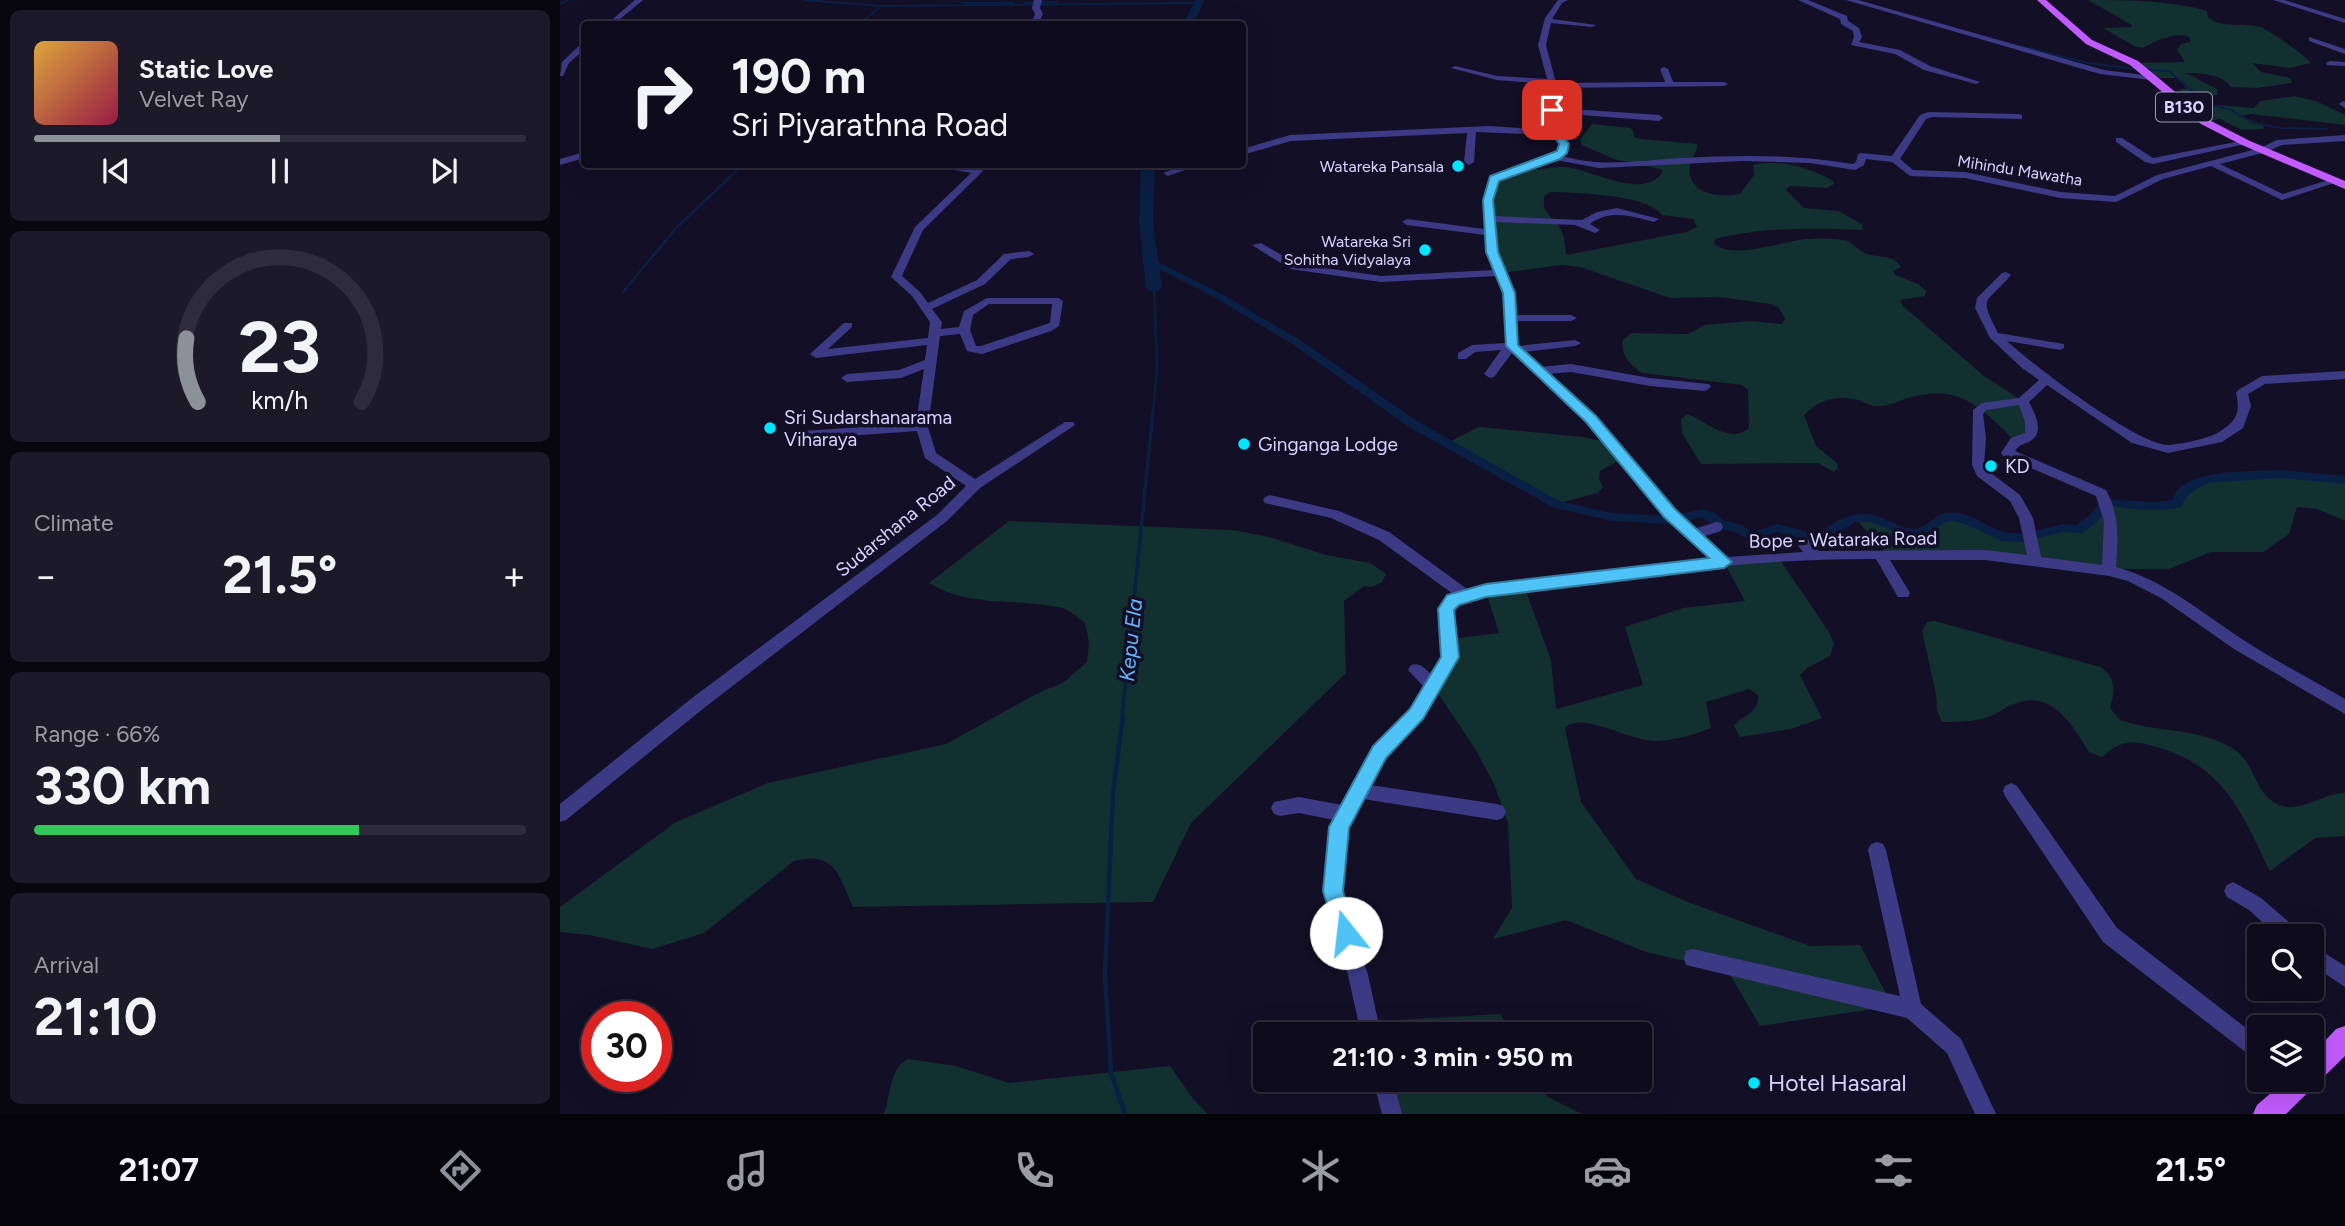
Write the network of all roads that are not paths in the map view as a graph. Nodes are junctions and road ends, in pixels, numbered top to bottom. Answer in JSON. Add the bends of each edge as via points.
{"nodes":[{"id":1,"x":639,"y":0,"type":"edge"},
{"id":2,"x":1802,"y":0,"type":"edge"},
{"id":3,"x":1850,"y":0,"type":"edge"},
{"id":4,"x":2041,"y":0,"type":"edge"},
{"id":5,"x":2277,"y":0,"type":"edge"},
{"id":6,"x":1558,"y":1,"type":"edge"},
{"id":7,"x":1037,"y":4,"type":"edge"},
{"id":8,"x":1549,"y":20,"type":"junction"},
{"id":9,"x":614,"y":21,"type":"edge"},
{"id":10,"x":1036,"y":21,"type":"edge"},
{"id":11,"x":2345,"y":21,"type":"edge"},
{"id":12,"x":1592,"y":25,"type":"dead end"},
{"id":13,"x":2312,"y":39,"type":"dead end"},
{"id":14,"x":581,"y":49,"type":"edge"},
{"id":15,"x":2345,"y":52,"type":"edge"},
{"id":16,"x":2330,"y":63,"type":"dead end"},
{"id":17,"x":2345,"y":64,"type":"edge"},
{"id":18,"x":1455,"y":68,"type":"dead end"},
{"id":19,"x":1664,"y":69,"type":"dead end"},
{"id":20,"x":560,"y":74,"type":"edge"},
{"id":21,"x":2151,"y":78,"type":"junction"},
{"id":22,"x":1976,"y":82,"type":"dead end"},
{"id":23,"x":1552,"y":84,"type":"junction"},
{"id":24,"x":1708,"y":84,"type":"junction"},
{"id":25,"x":1724,"y":84,"type":"dead end"},
{"id":26,"x":1670,"y":85,"type":"junction"},
{"id":27,"x":1710,"y":97,"type":"dead end"},
{"id":28,"x":1552,"y":110,"type":"junction"},
{"id":29,"x":2019,"y":117,"type":"dead end"},
{"id":30,"x":1659,"y":118,"type":"dead end"},
{"id":31,"x":1472,"y":131,"type":"junction"},
{"id":32,"x":1557,"y":133,"type":"junction"},
{"id":33,"x":2345,"y":138,"type":"edge"},
{"id":34,"x":2119,"y":140,"type":"dead end"},
{"id":35,"x":2246,"y":143,"type":"junction"},
{"id":36,"x":2263,"y":150,"type":"junction"},
{"id":37,"x":1246,"y":151,"type":"edge"},
{"id":38,"x":581,"y":156,"type":"edge"},
{"id":39,"x":1556,"y":157,"type":"junction"},
{"id":40,"x":1895,"y":159,"type":"junction"},
{"id":41,"x":560,"y":162,"type":"edge"},
{"id":42,"x":1469,"y":162,"type":"dead end"},
{"id":43,"x":2211,"y":163,"type":"junction"},
{"id":44,"x":952,"y":168,"type":"edge"},
{"id":45,"x":1185,"y":168,"type":"edge"},
{"id":46,"x":1168,"y":173,"type":"dead end"},
{"id":47,"x":2340,"y":183,"type":"edge"},
{"id":48,"x":1488,"y":219,"type":"junction"},
{"id":49,"x":1654,"y":219,"type":"dead end"},
{"id":50,"x":1407,"y":222,"type":"dead end"},
{"id":51,"x":1583,"y":224,"type":"junction"},
{"id":52,"x":1595,"y":230,"type":"dead end"},
{"id":53,"x":1490,"y":233,"type":"junction"},
{"id":54,"x":1256,"y":245,"type":"dead end"},
{"id":55,"x":1029,"y":254,"type":"dead end"},
{"id":56,"x":1501,"y":274,"type":"junction"},
{"id":57,"x":2006,"y":275,"type":"dead end"},
{"id":58,"x":926,"y":308,"type":"junction"},
{"id":59,"x":1512,"y":318,"type":"junction"},
{"id":60,"x":1571,"y":318,"type":"dead end"},
{"id":61,"x":848,"y":325,"type":"dead end"},
{"id":62,"x":964,"y":330,"type":"junction"},
{"id":63,"x":1994,"y":336,"type":"junction"},
{"id":64,"x":933,"y":337,"type":"junction"},
{"id":65,"x":1575,"y":343,"type":"dead end"},
{"id":66,"x":2060,"y":346,"type":"dead end"},
{"id":67,"x":1513,"y":348,"type":"junction"},
{"id":68,"x":1462,"y":356,"type":"dead end"},
{"id":69,"x":929,"y":363,"type":"junction"},
{"id":70,"x":1538,"y":372,"type":"junction"},
{"id":71,"x":1490,"y":374,"type":"dead end"},
{"id":72,"x":2345,"y":375,"type":"edge"},
{"id":73,"x":847,"y":378,"type":"dead end"},
{"id":74,"x":2046,"y":380,"type":"junction"},
{"id":75,"x":1705,"y":387,"type":"dead end"},
{"id":76,"x":2024,"y":401,"type":"junction"},
{"id":77,"x":1069,"y":425,"type":"dead end"},
{"id":78,"x":922,"y":427,"type":"junction"},
{"id":79,"x":805,"y":435,"type":"dead end"},
{"id":80,"x":975,"y":485,"type":"junction"},
{"id":81,"x":1270,"y":500,"type":"dead end"},
{"id":82,"x":1716,"y":527,"type":"dead end"},
{"id":83,"x":1692,"y":535,"type":"junction"},
{"id":84,"x":1803,"y":543,"type":"dead end"},
{"id":85,"x":1816,"y":556,"type":"junction"},
{"id":86,"x":1881,"y":556,"type":"junction"},
{"id":87,"x":2035,"y":560,"type":"junction"},
{"id":88,"x":1724,"y":562,"type":"junction"},
{"id":89,"x":2109,"y":571,"type":"junction"},
{"id":90,"x":1903,"y":593,"type":"dead end"},
{"id":91,"x":1465,"y":595,"type":"junction"},
{"id":92,"x":1416,"y":670,"type":"dead end"},
{"id":93,"x":1433,"y":686,"type":"junction"},
{"id":94,"x":2345,"y":707,"type":"edge"},
{"id":95,"x":1358,"y":791,"type":"junction"},
{"id":96,"x":2011,"y":791,"type":"dead end"},
{"id":97,"x":1280,"y":808,"type":"dead end"},
{"id":98,"x":1497,"y":812,"type":"dead end"},
{"id":99,"x":560,"y":814,"type":"edge"},
{"id":100,"x":1346,"y":814,"type":"junction"},
{"id":101,"x":1877,"y":850,"type":"dead end"},
{"id":102,"x":2233,"y":891,"type":"dead end"},
{"id":103,"x":2277,"y":924,"type":"edge"},
{"id":104,"x":1693,"y":958,"type":"dead end"},
{"id":105,"x":2324,"y":962,"type":"edge"},
{"id":106,"x":2345,"y":977,"type":"edge"},
{"id":107,"x":1912,"y":1009,"type":"junction"},
{"id":108,"x":1368,"y":1022,"type":"edge"},
{"id":109,"x":2345,"y":1038,"type":"edge"},
{"id":110,"x":2247,"y":1041,"type":"edge"},
{"id":111,"x":2324,"y":1059,"type":"edge"},
{"id":112,"x":1386,"y":1092,"type":"edge"},
{"id":113,"x":2290,"y":1092,"type":"edge"},
{"id":114,"x":1392,"y":1114,"type":"edge"},
{"id":115,"x":1986,"y":1114,"type":"edge"},
{"id":116,"x":2266,"y":1114,"type":"edge"}],
"edges":[{"from":1,"to":9,"type":"street"},
{"from":2,"to":22,"type":"street","via":[[1844,18],[1856,30],[1854,43],[1860,46],[1897,52],[1927,68]]},
{"from":3,"to":21,"type":"street","via":[[2103,72]]},
{"from":4,"to":21,"type":"main road","number":"B130","via":[[2089,42],[2122,56]]},
{"from":5,"to":11,"type":"street"},
{"from":6,"to":8,"type":"street"},
{"from":7,"to":10,"type":"street"},
{"from":8,"to":12,"type":"street"},
{"from":8,"to":23,"type":"street","via":[[1542,45]]},
{"from":13,"to":15,"type":"street"},
{"from":14,"to":20,"type":"street"},
{"from":16,"to":17,"type":"street"},
{"from":18,"to":23,"type":"street"},
{"from":19,"to":26,"type":"street"},
{"from":21,"to":35,"type":"main road","number":"B130","via":[[2205,122]]},
{"from":23,"to":26,"type":"street"},
{"from":23,"to":28,"type":"street"},
{"from":24,"to":25,"type":"street"},
{"from":24,"to":26,"type":"street"},
{"from":24,"to":27,"type":"street"},
{"from":28,"to":30,"type":"street"},
{"from":28,"to":32,"type":"street","via":[[1552,127]]},
{"from":29,"to":40,"type":"street","via":[[1931,114],[1923,117]]},
{"from":31,"to":32,"type":"street"},
{"from":31,"to":37,"type":"street","via":[[1290,138]]},
{"from":31,"to":42,"type":"street"},
{"from":32,"to":39,"type":"street","via":[[1564,144]]},
{"from":33,"to":36,"type":"street","name":"Mihindu Mawatha","via":[[2290,140]]},
{"from":34,"to":35,"type":"street","via":[[2153,161]]},
{"from":35,"to":36,"type":"main road","number":"B130"},
{"from":36,"to":43,"type":"street","name":"Mihindu Mawatha"},
{"from":36,"to":47,"type":"main road","number":"B130"},
{"from":38,"to":41,"type":"street"},
{"from":39,"to":40,"type":"street","name":"Mihindu Mawatha","via":[[1586,165],[1755,157],[1855,167],[1861,156]]},
{"from":39,"to":48,"type":"street","via":[[1494,179]]},
{"from":40,"to":43,"type":"street","name":"Mihindu Mawatha","via":[[1910,173],[1973,177],[2105,199]]},
{"from":43,"to":47,"type":"street","via":[[2282,197]]},
{"from":44,"to":58,"type":"street","name":"Sudarshana Road","via":[[978,172],[919,229],[896,277]]},
{"from":45,"to":46,"type":"street"},
{"from":48,"to":51,"type":"street"},
{"from":48,"to":53,"type":"street"},
{"from":49,"to":51,"type":"street","via":[[1618,210],[1596,214]]},
{"from":50,"to":53,"type":"street"},
{"from":51,"to":52,"type":"street"},
{"from":53,"to":56,"type":"street"},
{"from":54,"to":56,"type":"street","via":[[1293,267],[1381,279]]},
{"from":55,"to":58,"type":"street","via":[[1008,256],[981,282]]},
{"from":56,"to":59,"type":"street"},
{"from":57,"to":63,"type":"street","via":[[1981,300],[1980,308]]},
{"from":58,"to":64,"type":"street","name":"Sudarshana Road","via":[[936,322]]},
{"from":59,"to":60,"type":"street"},
{"from":59,"to":67,"type":"street"},
{"from":61,"to":64,"type":"street","via":[[816,354]]},
{"from":62,"to":62,"type":"street","via":[[968,313],[987,301],[1058,301],[1055,324],[982,350],[971,349]]},
{"from":62,"to":64,"type":"street"},
{"from":63,"to":66,"type":"street"},
{"from":63,"to":74,"type":"street"},
{"from":64,"to":69,"type":"street","name":"Sudarshana Road"},
{"from":65,"to":67,"type":"street"},
{"from":67,"to":68,"type":"street","via":[[1472,349]]},
{"from":67,"to":70,"type":"street","name":"Bope - Wataraka Road"},
{"from":67,"to":71,"type":"street"},
{"from":69,"to":73,"type":"street","via":[[901,374]]},
{"from":69,"to":78,"type":"street","name":"Sudarshana Road"},
{"from":70,"to":75,"type":"street","via":[[1571,368]]},
{"from":70,"to":83,"type":"street","name":"Bope - Wataraka Road","via":[[1591,419]]},
{"from":72,"to":74,"type":"street","via":[[2262,380],[2242,393],[2245,406],[2239,425],[2218,439],[2168,449],[2136,440]]},
{"from":74,"to":76,"type":"street"},
{"from":76,"to":87,"type":"street","via":[[1982,407],[1977,413],[1978,465],[2015,498],[2026,518]]},
{"from":76,"to":89,"type":"street","via":[[2031,414],[2032,433],[2015,441],[2007,453],[2101,494],[2108,502]]},
{"from":77,"to":80,"type":"street"},
{"from":78,"to":79,"type":"street"},
{"from":78,"to":80,"type":"street","name":"Sudarshana Road","via":[[930,455]]},
{"from":80,"to":99,"type":"street","name":"Sudarshana Road","via":[[942,518],[698,702]]},
{"from":81,"to":91,"type":"street","via":[[1334,514],[1384,536]]},
{"from":82,"to":83,"type":"street"},
{"from":83,"to":88,"type":"street","name":"Bope - Wataraka Road"},
{"from":84,"to":85,"type":"street"},
{"from":85,"to":86,"type":"street","name":"Bope - Wataraka Road"},
{"from":85,"to":88,"type":"street","name":"Bope - Wataraka Road"},
{"from":86,"to":87,"type":"street","name":"Bope - Wataraka Road","via":[[1985,555]]},
{"from":86,"to":90,"type":"street"},
{"from":87,"to":89,"type":"street","name":"Bope - Wataraka Road"},
{"from":88,"to":91,"type":"street"},
{"from":89,"to":94,"type":"street","name":"Bope - Wataraka Road","via":[[2166,594],[2239,645]]},
{"from":91,"to":93,"type":"street","via":[[1446,609],[1450,657]]},
{"from":92,"to":93,"type":"street"},
{"from":93,"to":95,"type":"street","via":[[1417,714],[1379,752]]},
{"from":95,"to":98,"type":"street"},
{"from":95,"to":100,"type":"street"},
{"from":96,"to":110,"type":"street","via":[[2110,935]]},
{"from":97,"to":100,"type":"street","via":[[1299,806]]},
{"from":100,"to":108,"type":"street","via":[[1339,827],[1333,891]]},
{"from":101,"to":107,"type":"street"},
{"from":102,"to":103,"type":"street"},
{"from":104,"to":107,"type":"street"},
{"from":105,"to":106,"type":"street"},
{"from":107,"to":115,"type":"street","via":[[1954,1046]]},
{"from":109,"to":111,"type":"main road"},
{"from":112,"to":114,"type":"street"},
{"from":113,"to":116,"type":"main road"}]}
